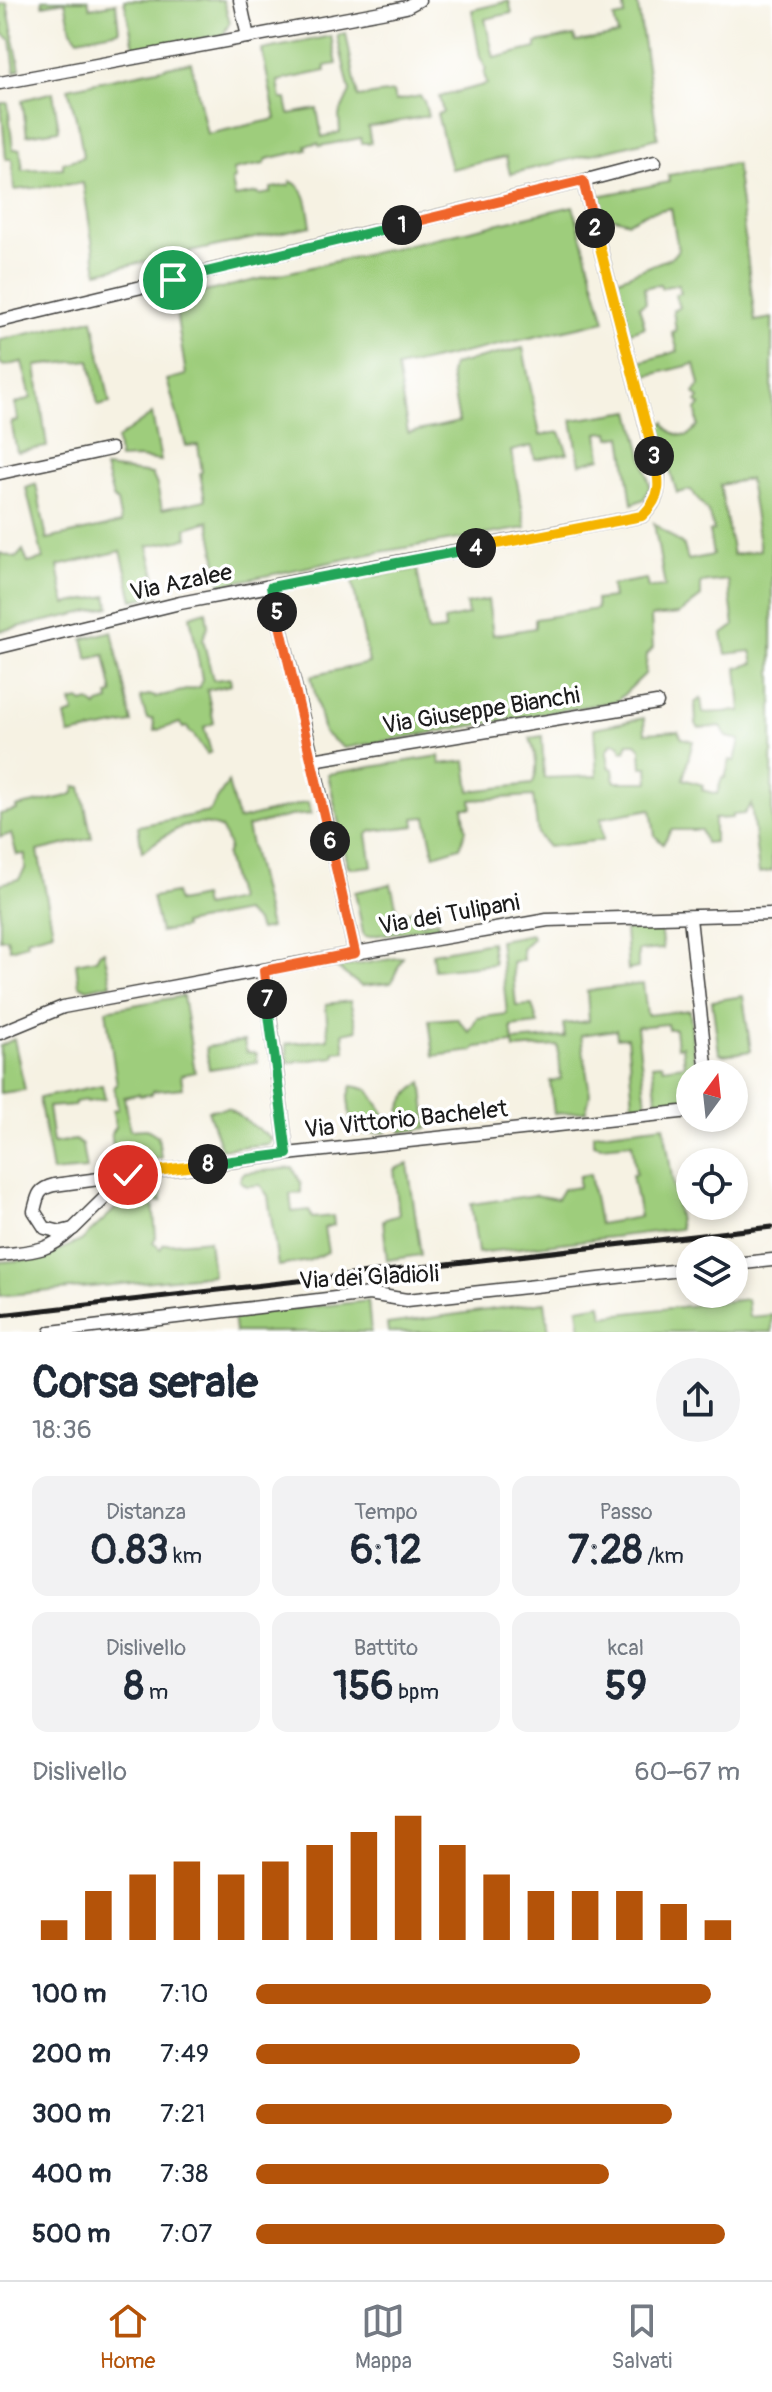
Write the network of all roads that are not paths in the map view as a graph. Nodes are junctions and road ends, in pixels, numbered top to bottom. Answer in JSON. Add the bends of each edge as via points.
{"nodes":[{"id":1,"x":240,"y":0,"type":"edge"},
{"id":2,"x":419,"y":0,"type":"edge"},
{"id":3,"x":248,"y":37,"type":"junction"},
{"id":4,"x":0,"y":83,"type":"edge"},
{"id":5,"x":655,"y":162,"type":"dead end"},
{"id":6,"x":583,"y":181,"type":"junction"},
{"id":7,"x":0,"y":321,"type":"edge"},
{"id":8,"x":111,"y":449,"type":"dead end"},
{"id":9,"x":0,"y":473,"type":"edge"},
{"id":10,"x":271,"y":587,"type":"junction"},
{"id":11,"x":0,"y":647,"type":"edge"},
{"id":12,"x":657,"y":703,"type":"dead end"},
{"id":13,"x":313,"y":760,"type":"junction"},
{"id":14,"x":772,"y":914,"type":"edge"},
{"id":15,"x":690,"y":918,"type":"junction"},
{"id":16,"x":355,"y":953,"type":"junction"},
{"id":17,"x":264,"y":971,"type":"junction"},
{"id":18,"x":0,"y":1033,"type":"edge"},
{"id":19,"x":705,"y":1060,"type":"edge"},
{"id":20,"x":676,"y":1112,"type":"edge"},
{"id":21,"x":287,"y":1154,"type":"junction"},
{"id":22,"x":128,"y":1175,"type":"junction"},
{"id":23,"x":73,"y":1229,"type":"junction"},
{"id":24,"x":0,"y":1255,"type":"edge"},
{"id":25,"x":772,"y":1260,"type":"edge"},
{"id":26,"x":748,"y":1263,"type":"edge"},
{"id":27,"x":676,"y":1271,"type":"edge"},
{"id":28,"x":51,"y":1332,"type":"edge"}],
"edges":[{"from":1,"to":3,"type":"street"},
{"from":2,"to":3,"type":"street","via":[[392,10]]},
{"from":3,"to":4,"type":"street"},
{"from":5,"to":6,"type":"street"},
{"from":6,"to":7,"type":"street"},
{"from":6,"to":10,"type":"street","name":"Via Azalee","via":[[658,472],[653,506],[627,520]]},
{"from":8,"to":9,"type":"street"},
{"from":10,"to":11,"type":"street","name":"Via Azalee","via":[[180,603]]},
{"from":10,"to":13,"type":"street"},
{"from":12,"to":13,"type":"street","name":"Via Giuseppe Bianchi"},
{"from":13,"to":16,"type":"street"},
{"from":14,"to":15,"type":"street","name":"Via dei Tulipani"},
{"from":15,"to":16,"type":"street","name":"Via dei Tulipani","via":[[547,920]]},
{"from":15,"to":19,"type":"street"},
{"from":16,"to":17,"type":"street","name":"Via dei Tulipani"},
{"from":17,"to":18,"type":"street","name":"Via dei Tulipani","via":[[63,1007]]},
{"from":17,"to":21,"type":"street"},
{"from":20,"to":21,"type":"street","name":"Via Vittorio Bachelet"},
{"from":21,"to":22,"type":"street","name":"Via Vittorio Bachelet"},
{"from":22,"to":23,"type":"street"},
{"from":22,"to":23,"type":"street","name":"Via Vittorio Bachelet","via":[[44,1187],[34,1211],[45,1228]]},
{"from":23,"to":24,"type":"street","via":[[56,1244]]},
{"from":25,"to":26,"type":"street"},
{"from":27,"to":28,"type":"street","name":"Via dei Gladioli","via":[[407,1300],[369,1294]]}]}
